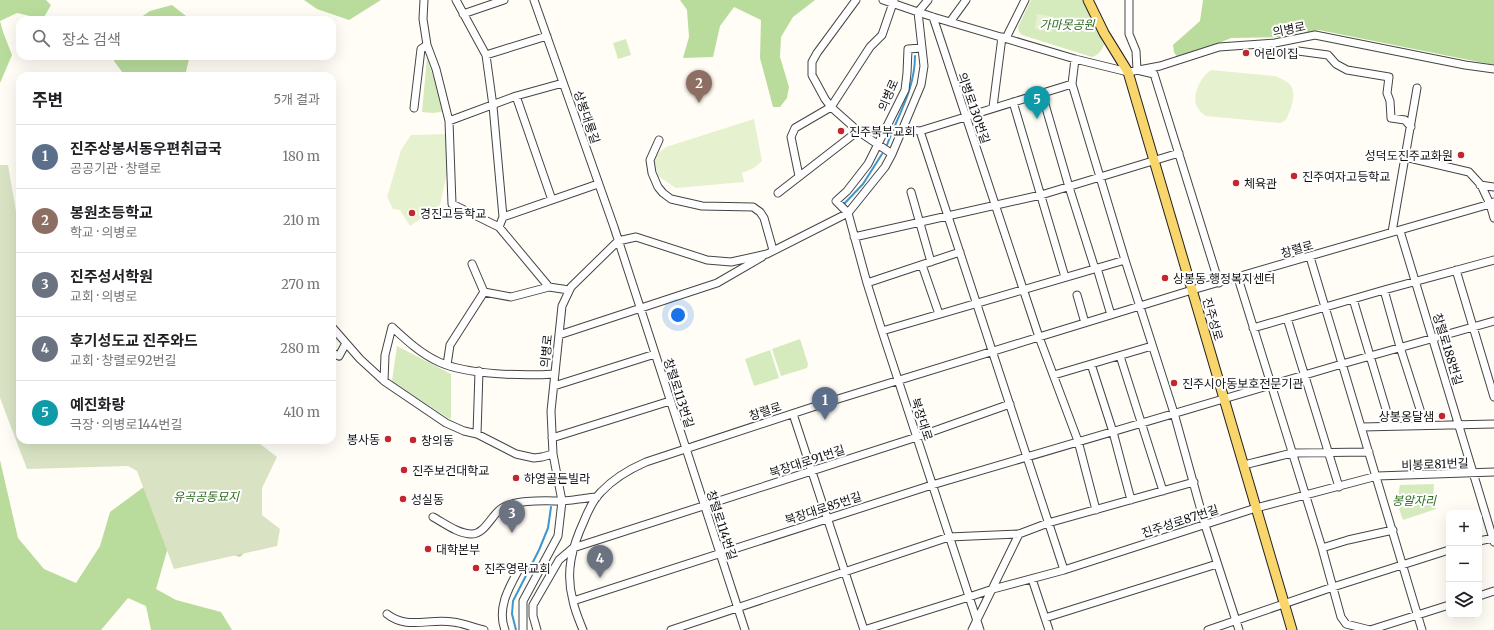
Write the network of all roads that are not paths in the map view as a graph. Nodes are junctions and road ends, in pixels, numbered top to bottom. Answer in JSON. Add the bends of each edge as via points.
{"nodes":[{"id":1,"x":424,"y":0,"type":"edge"},
{"id":2,"x":456,"y":0,"type":"edge"},
{"id":3,"x":504,"y":0,"type":"edge"},
{"id":4,"x":534,"y":0,"type":"edge"},
{"id":5,"x":856,"y":0,"type":"edge"},
{"id":6,"x":883,"y":0,"type":"edge"},
{"id":7,"x":928,"y":0,"type":"edge"},
{"id":8,"x":966,"y":0,"type":"edge"},
{"id":9,"x":1025,"y":0,"type":"edge"},
{"id":10,"x":1088,"y":0,"type":"edge"},
{"id":11,"x":1129,"y":0,"type":"edge"},
{"id":12,"x":893,"y":2,"type":"edge"},
{"id":13,"x":918,"y":12,"type":"junction"},
{"id":14,"x":463,"y":14,"type":"junction"},
{"id":15,"x":933,"y":18,"type":"junction"},
{"id":16,"x":950,"y":22,"type":"junction"},
{"id":17,"x":547,"y":36,"type":"junction"},
{"id":18,"x":1004,"y":38,"type":"junction"},
{"id":19,"x":427,"y":45,"type":"junction"},
{"id":20,"x":922,"y":48,"type":"junction"},
{"id":21,"x":1298,"y":51,"type":"dead end"},
{"id":22,"x":486,"y":55,"type":"junction"},
{"id":23,"x":1075,"y":59,"type":"junction"},
{"id":24,"x":1494,"y":69,"type":"edge"},
{"id":25,"x":1133,"y":71,"type":"junction"},
{"id":26,"x":563,"y":83,"type":"junction"},
{"id":27,"x":1072,"y":84,"type":"junction"},
{"id":28,"x":1417,"y":88,"type":"dead end"},
{"id":29,"x":1042,"y":94,"type":"junction"},
{"id":30,"x":516,"y":96,"type":"junction"},
{"id":31,"x":1013,"y":102,"type":"junction"},
{"id":32,"x":493,"y":106,"type":"junction"},
{"id":33,"x":831,"y":107,"type":"junction"},
{"id":34,"x":993,"y":107,"type":"junction"},
{"id":35,"x":414,"y":108,"type":"dead end"},
{"id":36,"x":965,"y":116,"type":"junction"},
{"id":37,"x":449,"y":121,"type":"junction"},
{"id":38,"x":1411,"y":127,"type":"junction"},
{"id":39,"x":902,"y":129,"type":"junction"},
{"id":40,"x":858,"y":131,"type":"junction"},
{"id":41,"x":920,"y":131,"type":"junction"},
{"id":42,"x":659,"y":140,"type":"dead end"},
{"id":43,"x":878,"y":144,"type":"junction"},
{"id":44,"x":1179,"y":153,"type":"junction"},
{"id":45,"x":892,"y":154,"type":"junction"},
{"id":46,"x":1406,"y":157,"type":"junction"},
{"id":47,"x":1154,"y":161,"type":"junction"},
{"id":48,"x":799,"y":176,"type":"junction"},
{"id":49,"x":1101,"y":178,"type":"junction"},
{"id":50,"x":598,"y":184,"type":"junction"},
{"id":51,"x":1480,"y":184,"type":"junction"},
{"id":52,"x":1069,"y":187,"type":"junction"},
{"id":53,"x":1494,"y":187,"type":"edge"},
{"id":54,"x":778,"y":192,"type":"dead end"},
{"id":55,"x":911,"y":192,"type":"dead end"},
{"id":56,"x":1041,"y":195,"type":"junction"},
{"id":57,"x":552,"y":200,"type":"junction"},
{"id":58,"x":1492,"y":203,"type":"edge"},
{"id":59,"x":996,"y":204,"type":"junction"},
{"id":60,"x":848,"y":213,"type":"junction"},
{"id":61,"x":948,"y":215,"type":"junction"},
{"id":62,"x":503,"y":217,"type":"junction"},
{"id":63,"x":1494,"y":218,"type":"edge"},
{"id":64,"x":919,"y":222,"type":"junction"},
{"id":65,"x":499,"y":227,"type":"junction"},
{"id":66,"x":1400,"y":231,"type":"junction"},
{"id":67,"x":1392,"y":232,"type":"junction"},
{"id":68,"x":854,"y":237,"type":"junction"},
{"id":69,"x":618,"y":241,"type":"junction"},
{"id":70,"x":770,"y":252,"type":"junction"},
{"id":71,"x":960,"y":252,"type":"junction"},
{"id":72,"x":1310,"y":257,"type":"junction"},
{"id":73,"x":1125,"y":260,"type":"junction"},
{"id":74,"x":1494,"y":260,"type":"edge"},
{"id":75,"x":931,"y":262,"type":"junction"},
{"id":76,"x":472,"y":264,"type":"dead end"},
{"id":77,"x":922,"y":265,"type":"junction"},
{"id":78,"x":1096,"y":268,"type":"junction"},
{"id":79,"x":1456,"y":270,"type":"junction"},
{"id":80,"x":1065,"y":277,"type":"junction"},
{"id":81,"x":1238,"y":278,"type":"junction"},
{"id":82,"x":1416,"y":282,"type":"junction"},
{"id":83,"x":867,"y":283,"type":"junction"},
{"id":84,"x":1219,"y":283,"type":"junction"},
{"id":85,"x":549,"y":287,"type":"junction"},
{"id":86,"x":1023,"y":289,"type":"junction"},
{"id":87,"x":569,"y":290,"type":"junction"},
{"id":88,"x":1192,"y":290,"type":"junction"},
{"id":89,"x":1384,"y":290,"type":"junction"},
{"id":90,"x":484,"y":292,"type":"junction"},
{"id":91,"x":1077,"y":295,"type":"dead end"},
{"id":92,"x":1353,"y":299,"type":"junction"},
{"id":93,"x":977,"y":303,"type":"junction"},
{"id":94,"x":640,"y":307,"type":"junction"},
{"id":95,"x":1140,"y":307,"type":"junction"},
{"id":96,"x":1324,"y":307,"type":"junction"},
{"id":97,"x":938,"y":314,"type":"junction"},
{"id":98,"x":1111,"y":315,"type":"junction"},
{"id":99,"x":1287,"y":318,"type":"junction"},
{"id":100,"x":1494,"y":321,"type":"edge"},
{"id":101,"x":1085,"y":323,"type":"junction"},
{"id":102,"x":1473,"y":326,"type":"junction"},
{"id":103,"x":1253,"y":328,"type":"junction"},
{"id":104,"x":882,"y":331,"type":"junction"},
{"id":105,"x":336,"y":332,"type":"edge"},
{"id":106,"x":559,"y":335,"type":"junction"},
{"id":107,"x":1039,"y":337,"type":"junction"},
{"id":108,"x":1433,"y":338,"type":"junction"},
{"id":109,"x":346,"y":343,"type":"junction"},
{"id":110,"x":1152,"y":346,"type":"junction"},
{"id":111,"x":1400,"y":347,"type":"junction"},
{"id":112,"x":993,"y":352,"type":"junction"},
{"id":113,"x":655,"y":354,"type":"junction"},
{"id":114,"x":336,"y":355,"type":"edge"},
{"id":115,"x":1120,"y":356,"type":"junction"},
{"id":116,"x":1370,"y":356,"type":"junction"},
{"id":117,"x":1091,"y":364,"type":"junction"},
{"id":118,"x":1342,"y":364,"type":"junction"},
{"id":119,"x":446,"y":365,"type":"junction"},
{"id":120,"x":479,"y":371,"type":"junction"},
{"id":121,"x":555,"y":374,"type":"junction"},
{"id":122,"x":1054,"y":375,"type":"junction"},
{"id":123,"x":1305,"y":375,"type":"junction"},
{"id":124,"x":384,"y":381,"type":"junction"},
{"id":125,"x":899,"y":381,"type":"junction"},
{"id":126,"x":1270,"y":385,"type":"junction"},
{"id":127,"x":554,"y":386,"type":"junction"},
{"id":128,"x":1494,"y":397,"type":"edge"},
{"id":129,"x":1224,"y":398,"type":"junction"},
{"id":130,"x":670,"y":401,"type":"junction"},
{"id":131,"x":1010,"y":404,"type":"junction"},
{"id":132,"x":1174,"y":413,"type":"junction"},
{"id":133,"x":793,"y":414,"type":"junction"},
{"id":134,"x":1142,"y":423,"type":"junction"},
{"id":135,"x":1459,"y":424,"type":"junction"},
{"id":136,"x":1494,"y":424,"type":"edge"},
{"id":137,"x":1426,"y":425,"type":"junction"},
{"id":138,"x":1391,"y":426,"type":"junction"},
{"id":139,"x":1362,"y":427,"type":"junction"},
{"id":140,"x":1112,"y":432,"type":"junction"},
{"id":141,"x":477,"y":434,"type":"junction"},
{"id":142,"x":917,"y":437,"type":"junction"},
{"id":143,"x":552,"y":438,"type":"junction"},
{"id":144,"x":1078,"y":441,"type":"junction"},
{"id":145,"x":686,"y":448,"type":"junction"},
{"id":146,"x":1369,"y":452,"type":"junction"},
{"id":147,"x":1292,"y":453,"type":"junction"},
{"id":148,"x":1329,"y":453,"type":"junction"},
{"id":149,"x":553,"y":454,"type":"junction"},
{"id":150,"x":1027,"y":457,"type":"junction"},
{"id":151,"x":1244,"y":465,"type":"junction"},
{"id":152,"x":812,"y":471,"type":"junction"},
{"id":153,"x":1494,"y":472,"type":"edge"},
{"id":154,"x":1474,"y":473,"type":"junction"},
{"id":155,"x":1377,"y":476,"type":"junction"},
{"id":156,"x":1194,"y":482,"type":"junction"},
{"id":157,"x":932,"y":485,"type":"junction"},
{"id":158,"x":1339,"y":487,"type":"junction"},
{"id":159,"x":1163,"y":491,"type":"junction"},
{"id":160,"x":1305,"y":496,"type":"junction"},
{"id":161,"x":597,"y":497,"type":"junction"},
{"id":162,"x":1132,"y":500,"type":"junction"},
{"id":163,"x":562,"y":501,"type":"junction"},
{"id":164,"x":704,"y":506,"type":"junction"},
{"id":165,"x":1256,"y":508,"type":"junction"},
{"id":166,"x":1096,"y":510,"type":"junction"},
{"id":167,"x":433,"y":516,"type":"dead end"},
{"id":168,"x":827,"y":518,"type":"junction"},
{"id":169,"x":1048,"y":523,"type":"junction"},
{"id":170,"x":1205,"y":525,"type":"junction"},
{"id":171,"x":1393,"y":530,"type":"junction"},
{"id":172,"x":1019,"y":534,"type":"junction"},
{"id":173,"x":949,"y":537,"type":"junction"},
{"id":174,"x":1494,"y":539,"type":"edge"},
{"id":175,"x":1482,"y":541,"type":"edge"},
{"id":176,"x":573,"y":548,"type":"junction"},
{"id":177,"x":1322,"y":548,"type":"junction"},
{"id":178,"x":1446,"y":551,"type":"edge"},
{"id":179,"x":720,"y":554,"type":"junction"},
{"id":180,"x":1217,"y":564,"type":"junction"},
{"id":181,"x":1403,"y":565,"type":"junction"},
{"id":182,"x":1064,"y":570,"type":"junction"},
{"id":183,"x":518,"y":571,"type":"dead end"},
{"id":184,"x":844,"y":571,"type":"junction"},
{"id":185,"x":1032,"y":579,"type":"junction"},
{"id":186,"x":1333,"y":587,"type":"junction"},
{"id":187,"x":994,"y":589,"type":"junction"},
{"id":188,"x":1494,"y":591,"type":"edge"},
{"id":189,"x":1482,"y":595,"type":"edge"},
{"id":190,"x":970,"y":597,"type":"junction"},
{"id":191,"x":573,"y":600,"type":"junction"},
{"id":192,"x":1284,"y":604,"type":"junction"},
{"id":193,"x":1446,"y":606,"type":"edge"},
{"id":194,"x":738,"y":608,"type":"junction"},
{"id":195,"x":387,"y":614,"type":"dead end"},
{"id":196,"x":1418,"y":615,"type":"junction"},
{"id":197,"x":1046,"y":618,"type":"junction"},
{"id":198,"x":1236,"y":620,"type":"junction"},
{"id":199,"x":977,"y":621,"type":"junction"},
{"id":200,"x":468,"y":628,"type":"edge"},
{"id":201,"x":484,"y":630,"type":"edge"},
{"id":202,"x":505,"y":630,"type":"edge"},
{"id":203,"x":523,"y":630,"type":"edge"},
{"id":204,"x":537,"y":630,"type":"edge"},
{"id":205,"x":583,"y":630,"type":"edge"},
{"id":206,"x":671,"y":630,"type":"edge"},
{"id":207,"x":745,"y":630,"type":"edge"},
{"id":208,"x":864,"y":630,"type":"edge"},
{"id":209,"x":972,"y":630,"type":"edge"},
{"id":210,"x":980,"y":630,"type":"edge"},
{"id":211,"x":1048,"y":630,"type":"edge"},
{"id":212,"x":1208,"y":630,"type":"edge"},
{"id":213,"x":1239,"y":630,"type":"edge"},
{"id":214,"x":1292,"y":630,"type":"edge"},
{"id":215,"x":1370,"y":630,"type":"edge"},
{"id":216,"x":1422,"y":630,"type":"edge"}],
"edges":[{"from":1,"to":19,"type":"street","via":[[423,19]]},
{"from":2,"to":14,"type":"street"},
{"from":3,"to":14,"type":"street"},
{"from":4,"to":17,"type":"street","name":"상봉대룡길"},
{"from":5,"to":33,"type":"street","via":[[812,62],[812,75]]},
{"from":6,"to":12,"type":"street","name":"의병로"},
{"from":7,"to":13,"type":"street"},
{"from":8,"to":16,"type":"street"},
{"from":9,"to":18,"type":"street"},
{"from":10,"to":25,"type":"main road","name":"진주성로","via":[[1104,33]]},
{"from":11,"to":25,"type":"street","via":[[1129,34],[1136,51]]},
{"from":12,"to":13,"type":"street","name":"의병로"},
{"from":12,"to":33,"type":"street","via":[[882,35],[870,47]]},
{"from":13,"to":15,"type":"street","name":"의병로"},
{"from":13,"to":20,"type":"street"},
{"from":14,"to":22,"type":"street"},
{"from":15,"to":16,"type":"street","name":"의병로"},
{"from":15,"to":36,"type":"street","name":"의병로130번길"},
{"from":16,"to":18,"type":"street","name":"의병로"},
{"from":17,"to":22,"type":"street"},
{"from":17,"to":26,"type":"street","name":"상봉대룡길"},
{"from":18,"to":23,"type":"street","name":"의병로"},
{"from":18,"to":34,"type":"street"},
{"from":19,"to":35,"type":"street","via":[[420,49]]},
{"from":19,"to":37,"type":"street"},
{"from":20,"to":39,"type":"street","via":[[924,66],[920,85]]},
{"from":20,"to":43,"type":"street","name":"의병로","via":[[908,49],[905,90]]},
{"from":21,"to":38,"type":"street","via":[[1328,55],[1336,64],[1347,70],[1389,77],[1387,93],[1391,118],[1405,120]]},
{"from":22,"to":32,"type":"street"},
{"from":23,"to":25,"type":"street","name":"의병로"},
{"from":23,"to":27,"type":"street"},
{"from":24,"to":25,"type":"street","name":"의병로","via":[[1315,35],[1275,43],[1219,47],[1160,66]]},
{"from":25,"to":44,"type":"street","via":[[1154,74]]},
{"from":25,"to":47,"type":"main road","name":"진주성로"},
{"from":26,"to":30,"type":"street"},
{"from":26,"to":50,"type":"street","name":"상봉대룡길"},
{"from":27,"to":29,"type":"street"},
{"from":27,"to":49,"type":"street"},
{"from":28,"to":38,"type":"street"},
{"from":29,"to":31,"type":"street"},
{"from":29,"to":52,"type":"street"},
{"from":30,"to":32,"type":"street"},
{"from":30,"to":57,"type":"street"},
{"from":31,"to":34,"type":"street"},
{"from":31,"to":56,"type":"street"},
{"from":32,"to":37,"type":"street"},
{"from":32,"to":62,"type":"street"},
{"from":33,"to":40,"type":"street"},
{"from":33,"to":48,"type":"street","via":[[795,128],[791,137]]},
{"from":34,"to":36,"type":"street"},
{"from":36,"to":41,"type":"street"},
{"from":36,"to":59,"type":"street","name":"의병로130번길"},
{"from":37,"to":65,"type":"street","via":[[452,204]]},
{"from":38,"to":46,"type":"street"},
{"from":39,"to":41,"type":"street"},
{"from":39,"to":45,"type":"street"},
{"from":40,"to":43,"type":"street"},
{"from":40,"to":48,"type":"street"},
{"from":41,"to":61,"type":"street"},
{"from":42,"to":70,"type":"street","via":[[650,160],[652,173],[663,193],[671,199],[702,206],[753,207],[764,218]]},
{"from":43,"to":45,"type":"street"},
{"from":43,"to":60,"type":"street","name":"의병로","via":[[868,164],[836,201]]},
{"from":44,"to":47,"type":"street"},
{"from":44,"to":84,"type":"street"},
{"from":45,"to":60,"type":"street","via":[[885,167]]},
{"from":46,"to":51,"type":"street","via":[[1469,172]]},
{"from":46,"to":67,"type":"street"},
{"from":47,"to":49,"type":"street"},
{"from":47,"to":88,"type":"main road","name":"진주성로"},
{"from":48,"to":54,"type":"street"},
{"from":49,"to":52,"type":"street"},
{"from":49,"to":73,"type":"street"},
{"from":50,"to":57,"type":"street"},
{"from":50,"to":69,"type":"street","name":"상봉대룡길"},
{"from":51,"to":53,"type":"street"},
{"from":51,"to":58,"type":"street"},
{"from":52,"to":56,"type":"street"},
{"from":52,"to":78,"type":"street"},
{"from":55,"to":64,"type":"street"},
{"from":56,"to":59,"type":"street"},
{"from":56,"to":80,"type":"street"},
{"from":57,"to":62,"type":"street"},
{"from":58,"to":63,"type":"street"},
{"from":58,"to":66,"type":"street","name":"창렬로"},
{"from":59,"to":61,"type":"street"},
{"from":59,"to":86,"type":"street","name":"의병로130번길"},
{"from":60,"to":68,"type":"street","name":"북장대로"},
{"from":60,"to":70,"type":"street"},
{"from":61,"to":64,"type":"street"},
{"from":61,"to":71,"type":"street"},
{"from":62,"to":65,"type":"street"},
{"from":64,"to":68,"type":"street"},
{"from":64,"to":75,"type":"street"},
{"from":65,"to":85,"type":"street"},
{"from":66,"to":67,"type":"street","name":"창렬로"},
{"from":66,"to":82,"type":"street","name":"창렬로188번길"},
{"from":67,"to":72,"type":"street","name":"창렬로"},
{"from":68,"to":83,"type":"street","name":"북장대로"},
{"from":69,"to":70,"type":"street","via":[[636,237],[707,260],[731,262]]},
{"from":69,"to":87,"type":"street","name":"의병로"},
{"from":69,"to":94,"type":"street","name":"상봉대룡길"},
{"from":70,"to":94,"type":"street","via":[[717,283]]},
{"from":71,"to":75,"type":"street"},
{"from":71,"to":93,"type":"street"},
{"from":72,"to":81,"type":"street","name":"창렬로"},
{"from":72,"to":96,"type":"street"},
{"from":73,"to":78,"type":"street"},
{"from":73,"to":95,"type":"street"},
{"from":74,"to":79,"type":"street"},
{"from":75,"to":77,"type":"street"},
{"from":76,"to":90,"type":"street"},
{"from":77,"to":83,"type":"street"},
{"from":77,"to":97,"type":"street"},
{"from":78,"to":80,"type":"street"},
{"from":78,"to":98,"type":"street"},
{"from":79,"to":82,"type":"street"},
{"from":79,"to":102,"type":"street"},
{"from":80,"to":86,"type":"street"},
{"from":81,"to":84,"type":"street","name":"창렬로"},
{"from":81,"to":103,"type":"street"},
{"from":82,"to":89,"type":"street"},
{"from":82,"to":108,"type":"street","name":"창렬로188번길"},
{"from":83,"to":104,"type":"street","name":"북장대로"},
{"from":84,"to":88,"type":"street","name":"창렬로"},
{"from":85,"to":87,"type":"street"},
{"from":85,"to":90,"type":"street","via":[[511,297]]},
{"from":86,"to":93,"type":"street"},
{"from":86,"to":107,"type":"street","name":"의병로130번길"},
{"from":87,"to":106,"type":"street","name":"의병로","via":[[562,306]]},
{"from":88,"to":95,"type":"street","name":"창렬로"},
{"from":88,"to":129,"type":"main road","name":"진주성로"},
{"from":89,"to":92,"type":"street"},
{"from":89,"to":111,"type":"street"},
{"from":90,"to":119,"type":"street","via":[[450,345]]},
{"from":91,"to":101,"type":"street"},
{"from":92,"to":96,"type":"street"},
{"from":92,"to":116,"type":"street"},
{"from":93,"to":97,"type":"street"},
{"from":93,"to":112,"type":"street"},
{"from":94,"to":106,"type":"street"},
{"from":94,"to":113,"type":"street","name":"상봉대룡길"},
{"from":95,"to":98,"type":"street","name":"창렬로"},
{"from":95,"to":110,"type":"street"},
{"from":96,"to":99,"type":"street"},
{"from":96,"to":118,"type":"street"},
{"from":97,"to":104,"type":"street"},
{"from":98,"to":101,"type":"street","name":"창렬로"},
{"from":99,"to":103,"type":"street"},
{"from":99,"to":123,"type":"street"},
{"from":100,"to":102,"type":"street","name":"북장대로85번길"},
{"from":101,"to":107,"type":"street","name":"창렬로"},
{"from":102,"to":108,"type":"street","name":"북장대로85번길"},
{"from":102,"to":128,"type":"street"},
{"from":103,"to":126,"type":"street"},
{"from":104,"to":125,"type":"street","name":"북장대로"},
{"from":105,"to":109,"type":"street"},
{"from":106,"to":121,"type":"street","name":"의병로"},
{"from":107,"to":112,"type":"street","name":"창렬로"},
{"from":107,"to":122,"type":"street","name":"의병로130번길"},
{"from":108,"to":111,"type":"street","name":"북장대로85번길"},
{"from":108,"to":135,"type":"street","name":"창렬로188번길"},
{"from":109,"to":114,"type":"street","via":[[339,356]]},
{"from":109,"to":124,"type":"street"},
{"from":110,"to":115,"type":"street"},
{"from":110,"to":132,"type":"street"},
{"from":111,"to":116,"type":"street","name":"북장대로85번길"},
{"from":111,"to":137,"type":"street"},
{"from":112,"to":125,"type":"street","name":"창렬로"},
{"from":112,"to":131,"type":"street"},
{"from":113,"to":127,"type":"street","name":"창렬로113번길"},
{"from":113,"to":130,"type":"street","name":"창렬로113번길"},
{"from":115,"to":117,"type":"street"},
{"from":115,"to":134,"type":"street"},
{"from":116,"to":118,"type":"street","name":"북장대로85번길"},
{"from":116,"to":138,"type":"street"},
{"from":117,"to":122,"type":"street"},
{"from":117,"to":140,"type":"street"},
{"from":118,"to":123,"type":"street","name":"북장대로85번길"},
{"from":118,"to":139,"type":"street"},
{"from":119,"to":120,"type":"street"},
{"from":119,"to":124,"type":"street","via":[[418,350],[392,327],[385,356]]},
{"from":120,"to":121,"type":"street","via":[[520,375]]},
{"from":120,"to":141,"type":"street"},
{"from":121,"to":127,"type":"street","name":"의병로"},
{"from":122,"to":144,"type":"street","name":"의병로130번길"},
{"from":123,"to":126,"type":"street","name":"북장대로85번길"},
{"from":123,"to":148,"type":"street"},
{"from":124,"to":141,"type":"street","via":[[446,423]]},
{"from":125,"to":133,"type":"street","name":"창렬로"},
{"from":125,"to":142,"type":"street","name":"북장대로"},
{"from":126,"to":129,"type":"street","name":"북장대로85번길"},
{"from":126,"to":147,"type":"street"},
{"from":127,"to":143,"type":"street","name":"의병로","via":[[551,411]]},
{"from":129,"to":132,"type":"street","name":"북장대로85번길"},
{"from":129,"to":151,"type":"main road","name":"진주성로"},
{"from":130,"to":143,"type":"street"},
{"from":130,"to":145,"type":"street","name":"창렬로113번길"},
{"from":131,"to":142,"type":"street","name":"북장대로91번길"},
{"from":131,"to":150,"type":"street"},
{"from":132,"to":134,"type":"street","name":"북장대로85번길"},
{"from":132,"to":156,"type":"street"},
{"from":133,"to":145,"type":"street","name":"창렬로"},
{"from":133,"to":152,"type":"street"},
{"from":134,"to":140,"type":"street","name":"북장대로85번길"},
{"from":134,"to":159,"type":"street"},
{"from":135,"to":136,"type":"street"},
{"from":135,"to":137,"type":"street"},
{"from":135,"to":154,"type":"street","name":"창렬로188번길"},
{"from":137,"to":138,"type":"street"},
{"from":138,"to":139,"type":"street"},
{"from":139,"to":146,"type":"street"},
{"from":140,"to":144,"type":"street","name":"북장대로85번길"},
{"from":140,"to":162,"type":"street"},
{"from":141,"to":149,"type":"street","via":[[516,454],[542,458]]},
{"from":142,"to":152,"type":"street","name":"북장대로91번길"},
{"from":142,"to":157,"type":"street","name":"북장대로"},
{"from":143,"to":149,"type":"street","name":"의병로"},
{"from":144,"to":150,"type":"street","name":"북장대로85번길"},
{"from":144,"to":166,"type":"street","name":"의병로130번길"},
{"from":145,"to":161,"type":"street","name":"창렬로","via":[[630,469],[615,479]]},
{"from":145,"to":164,"type":"street","name":"창렬로114번길"},
{"from":146,"to":148,"type":"street"},
{"from":146,"to":155,"type":"street"},
{"from":147,"to":148,"type":"street"},
{"from":147,"to":151,"type":"street"},
{"from":147,"to":160,"type":"street"},
{"from":148,"to":158,"type":"street"},
{"from":149,"to":163,"type":"street","name":"의병로"},
{"from":150,"to":157,"type":"street","name":"북장대로85번길"},
{"from":150,"to":169,"type":"street"},
{"from":151,"to":165,"type":"main road","name":"진주성로"},
{"from":152,"to":164,"type":"street","name":"북장대로91번길"},
{"from":152,"to":168,"type":"street"},
{"from":153,"to":154,"type":"street","name":"비봉로81번길"},
{"from":154,"to":155,"type":"street","name":"비봉로81번길"},
{"from":154,"to":174,"type":"street","name":"창렬로188번길"},
{"from":155,"to":158,"type":"street","name":"비봉로81번길"},
{"from":155,"to":171,"type":"street"},
{"from":156,"to":159,"type":"street"},
{"from":156,"to":170,"type":"street"},
{"from":157,"to":168,"type":"street","name":"북장대로85번길"},
{"from":157,"to":173,"type":"street","name":"북장대로"},
{"from":158,"to":160,"type":"street","name":"비봉로81번길"},
{"from":159,"to":162,"type":"street"},
{"from":160,"to":165,"type":"street","name":"진주성로87번길"},
{"from":160,"to":177,"type":"street"},
{"from":161,"to":163,"type":"street"},
{"from":161,"to":176,"type":"street","name":"창렬로","via":[[590,507]]},
{"from":162,"to":166,"type":"street"},
{"from":163,"to":167,"type":"street","via":[[521,502],[502,508],[478,533],[471,534],[453,528]]},
{"from":163,"to":203,"type":"street","name":"의병로","via":[[558,536],[523,601]]},
{"from":164,"to":176,"type":"street","name":"북장대로91번길"},
{"from":164,"to":179,"type":"street","name":"창렬로114번길"},
{"from":165,"to":170,"type":"street","name":"진주성로87번길"},
{"from":165,"to":192,"type":"main road","name":"진주성로"},
{"from":166,"to":169,"type":"street"},
{"from":168,"to":179,"type":"street","name":"북장대로85번길"},
{"from":168,"to":184,"type":"street"},
{"from":169,"to":172,"type":"street"},
{"from":169,"to":182,"type":"street"},
{"from":170,"to":180,"type":"street"},
{"from":170,"to":182,"type":"street","name":"진주성로87번길"},
{"from":171,"to":177,"type":"street"},
{"from":171,"to":181,"type":"street"},
{"from":172,"to":173,"type":"street"},
{"from":172,"to":187,"type":"street"},
{"from":173,"to":184,"type":"street"},
{"from":173,"to":190,"type":"street","name":"북장대로"},
{"from":174,"to":175,"type":"street"},
{"from":176,"to":191,"type":"street","name":"창렬로","via":[[570,581]]},
{"from":176,"to":204,"type":"street","via":[[559,560],[533,605]]},
{"from":177,"to":186,"type":"street"},
{"from":178,"to":181,"type":"street"},
{"from":179,"to":191,"type":"street","name":"북장대로85번길"},
{"from":179,"to":194,"type":"street","name":"창렬로114번길"},
{"from":180,"to":197,"type":"street"},
{"from":180,"to":198,"type":"street"},
{"from":181,"to":186,"type":"street"},
{"from":181,"to":196,"type":"street"},
{"from":182,"to":185,"type":"street","name":"진주성로87번길"},
{"from":183,"to":202,"type":"street","via":[[506,594],[502,617]]},
{"from":184,"to":194,"type":"street"},
{"from":184,"to":208,"type":"street"},
{"from":185,"to":187,"type":"street","name":"진주성로87번길"},
{"from":185,"to":197,"type":"street"},
{"from":186,"to":192,"type":"street"},
{"from":186,"to":215,"type":"street","via":[[1341,617],[1346,624]]},
{"from":187,"to":190,"type":"street","name":"진주성로87번길"},
{"from":187,"to":199,"type":"street"},
{"from":188,"to":189,"type":"street"},
{"from":190,"to":199,"type":"street","name":"북장대로"},
{"from":190,"to":208,"type":"street","name":"진주성로87번길"},
{"from":191,"to":205,"type":"street","name":"창렬로"},
{"from":192,"to":198,"type":"street"},
{"from":192,"to":214,"type":"main road","name":"진주성로"},
{"from":193,"to":196,"type":"street"},
{"from":194,"to":206,"type":"street"},
{"from":194,"to":207,"type":"street","name":"창렬로114번길"},
{"from":195,"to":200,"type":"street","via":[[394,621],[410,626],[431,622],[453,622]]},
{"from":196,"to":215,"type":"street"},
{"from":196,"to":216,"type":"street"},
{"from":197,"to":211,"type":"street"},
{"from":198,"to":212,"type":"street"},
{"from":198,"to":213,"type":"street"},
{"from":199,"to":209,"type":"street"},
{"from":199,"to":210,"type":"street","name":"북장대로"},
{"from":200,"to":201,"type":"street"}]}
